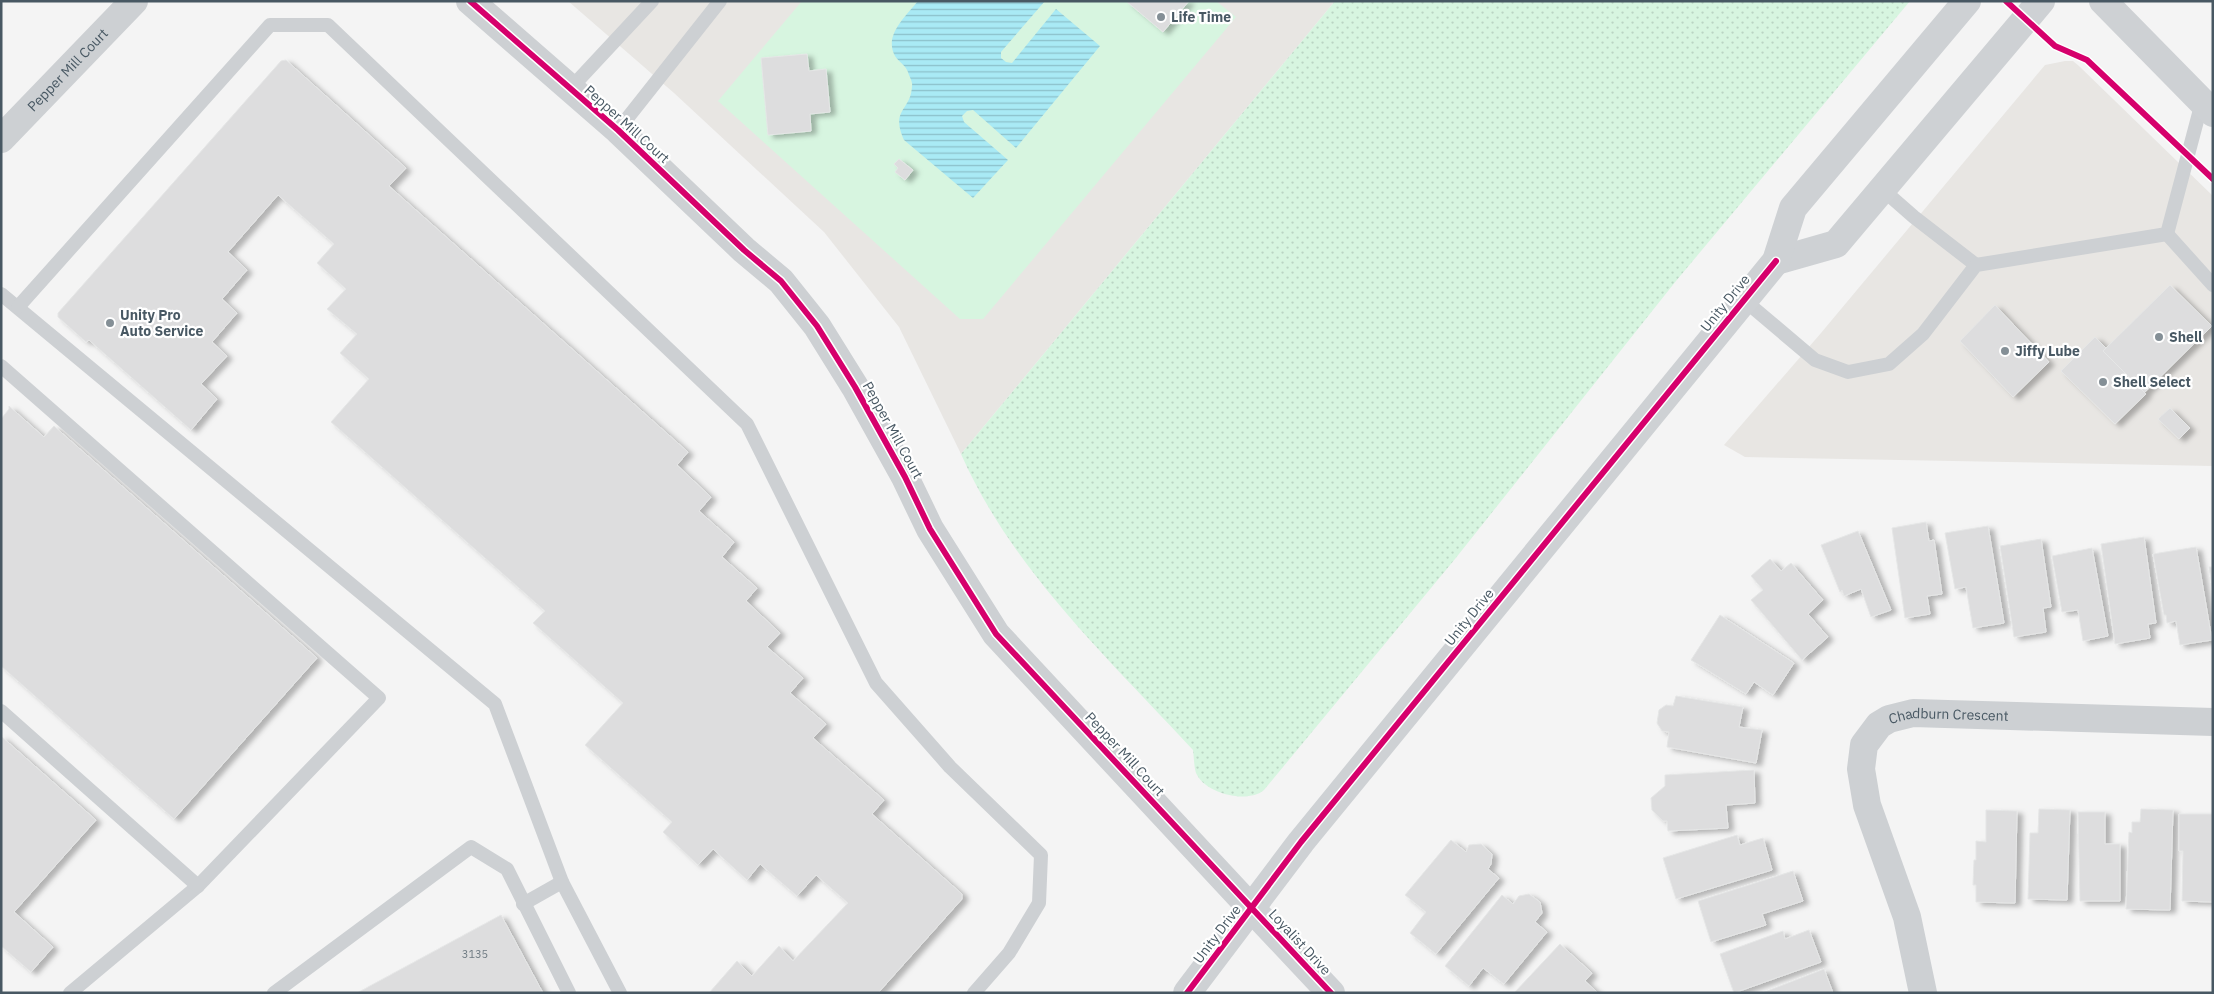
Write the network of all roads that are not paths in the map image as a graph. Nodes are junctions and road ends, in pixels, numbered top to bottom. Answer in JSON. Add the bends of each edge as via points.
{"nodes":[{"id":1,"x":134,"y":1,"type":"edge"},
{"id":2,"x":470,"y":1,"type":"edge"},
{"id":3,"x":652,"y":1,"type":"edge"},
{"id":4,"x":720,"y":1,"type":"edge"},
{"id":5,"x":1967,"y":1,"type":"edge"},
{"id":6,"x":2041,"y":1,"type":"edge"},
{"id":7,"x":2103,"y":1,"type":"edge"},
{"id":8,"x":570,"y":89,"type":"junction"},
{"id":9,"x":2207,"y":107,"type":"edge"},
{"id":10,"x":618,"y":130,"type":"junction"},
{"id":11,"x":1,"y":139,"type":"edge"},
{"id":12,"x":1882,"y":189,"type":"junction"},
{"id":13,"x":2167,"y":234,"type":"junction"},
{"id":14,"x":1776,"y":261,"type":"junction"},
{"id":15,"x":1976,"y":265,"type":"junction"},
{"id":16,"x":2213,"y":285,"type":"edge"},
{"id":17,"x":1,"y":294,"type":"edge"},
{"id":18,"x":1744,"y":300,"type":"junction"},
{"id":19,"x":18,"y":307,"type":"junction"},
{"id":20,"x":1,"y":366,"type":"edge"},
{"id":21,"x":1,"y":710,"type":"edge"},
{"id":22,"x":2213,"y":722,"type":"edge"},
{"id":23,"x":562,"y":882,"type":"junction"},
{"id":24,"x":198,"y":886,"type":"junction"},
{"id":25,"x":523,"y":904,"type":"junction"},
{"id":26,"x":1251,"y":908,"type":"junction"},
{"id":27,"x":70,"y":993,"type":"edge"},
{"id":28,"x":274,"y":993,"type":"edge"},
{"id":29,"x":569,"y":993,"type":"edge"},
{"id":30,"x":620,"y":993,"type":"edge"},
{"id":31,"x":974,"y":993,"type":"edge"},
{"id":32,"x":1187,"y":993,"type":"edge"},
{"id":33,"x":1331,"y":993,"type":"edge"},
{"id":34,"x":1923,"y":993,"type":"edge"}],
"edges":[{"from":1,"to":11,"type":"street","name":"Pepper Mill Court"},
{"from":2,"to":8,"type":"street","name":"Pepper Mill Court"},
{"from":3,"to":8,"type":"lane"},
{"from":4,"to":10,"type":"lane"},
{"from":5,"to":14,"type":"street","name":"Unity Drive","via":[[1794,208]]},
{"from":6,"to":12,"type":"street"},
{"from":7,"to":9,"type":"street"},
{"from":8,"to":10,"type":"street","name":"Pepper Mill Court"},
{"from":9,"to":13,"type":"lane"},
{"from":10,"to":26,"type":"street","name":"Pepper Mill Court","via":[[781,281],[817,326],[855,387],[930,529],[996,634]]},
{"from":12,"to":14,"type":"street","via":[[1836,244]]},
{"from":12,"to":15,"type":"lane"},
{"from":13,"to":15,"type":"lane"},
{"from":13,"to":16,"type":"lane"},
{"from":14,"to":18,"type":"street","name":"Unity Drive"},
{"from":15,"to":18,"type":"lane","via":[[1923,334],[1889,364],[1848,372],[1815,360]]},
{"from":17,"to":19,"type":"lane"},
{"from":18,"to":26,"type":"street","name":"Unity Drive","via":[[1301,842]]},
{"from":19,"to":23,"type":"lane","via":[[495,704]]},
{"from":19,"to":31,"type":"lane","via":[[270,25],[328,25],[747,424],[876,683],[950,767],[1041,855],[1039,902],[1009,953]]},
{"from":20,"to":24,"type":"lane","via":[[379,698]]},
{"from":21,"to":24,"type":"lane"},
{"from":22,"to":34,"type":"street","name":"Chadburn Crescent","via":[[1913,713],[1889,719],[1879,726],[1864,745],[1861,769],[1867,805],[1907,917]]},
{"from":23,"to":25,"type":"lane"},
{"from":23,"to":30,"type":"lane"},
{"from":24,"to":27,"type":"lane"},
{"from":25,"to":28,"type":"lane","via":[[507,869],[470,847]]},
{"from":25,"to":29,"type":"lane"},
{"from":26,"to":32,"type":"street","name":"Unity Drive"},
{"from":26,"to":33,"type":"street","name":"Loyalist Drive"}]}
